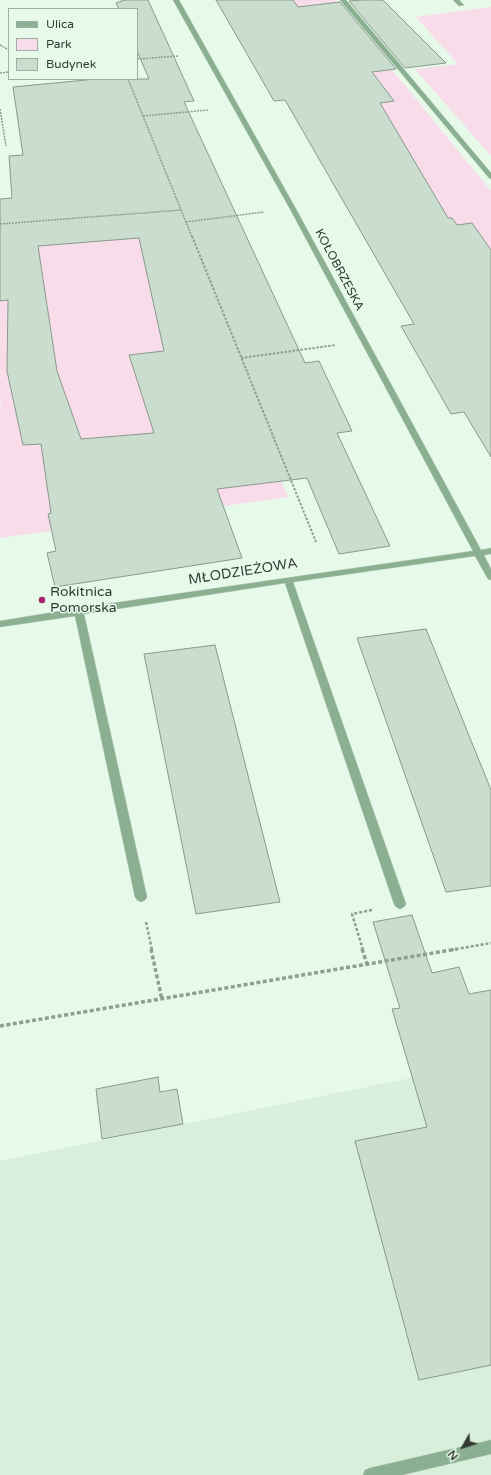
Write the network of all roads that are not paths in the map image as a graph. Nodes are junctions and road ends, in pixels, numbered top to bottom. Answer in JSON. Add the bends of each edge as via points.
{"nodes":[{"id":1,"x":176,"y":0,"type":"edge"},
{"id":2,"x":343,"y":0,"type":"edge"},
{"id":3,"x":456,"y":0,"type":"edge"},
{"id":4,"x":461,"y":5,"type":"dead end"},
{"id":5,"x":491,"y":177,"type":"edge"},
{"id":6,"x":491,"y":550,"type":"edge"},
{"id":7,"x":477,"y":552,"type":"junction"},
{"id":8,"x":491,"y":577,"type":"edge"},
{"id":9,"x":288,"y":580,"type":"junction"},
{"id":10,"x":79,"y":611,"type":"junction"},
{"id":11,"x":0,"y":624,"type":"edge"},
{"id":12,"x":141,"y":897,"type":"road end"},
{"id":13,"x":400,"y":904,"type":"road end"},
{"id":14,"x":491,"y":1447,"type":"edge"},
{"id":15,"x":370,"y":1475,"type":"edge"}],
"edges":[{"from":1,"to":7,"type":"street","name":"KOŁOBRZESKA","via":[[293,209]]},
{"from":2,"to":5,"type":"street"},
{"from":3,"to":4,"type":"street"},
{"from":6,"to":7,"type":"street","name":"MŁODZIEŻOWA"},
{"from":7,"to":8,"type":"street","name":"KOŁOBRZESKA"},
{"from":7,"to":9,"type":"street","name":"MŁODZIEŻOWA"},
{"from":9,"to":10,"type":"street","name":"MŁODZIEŻOWA"},
{"from":9,"to":13,"type":"street"},
{"from":10,"to":11,"type":"street","name":"MŁODZIEŻOWA"},
{"from":10,"to":12,"type":"street"},
{"from":14,"to":15,"type":"street"}]}
